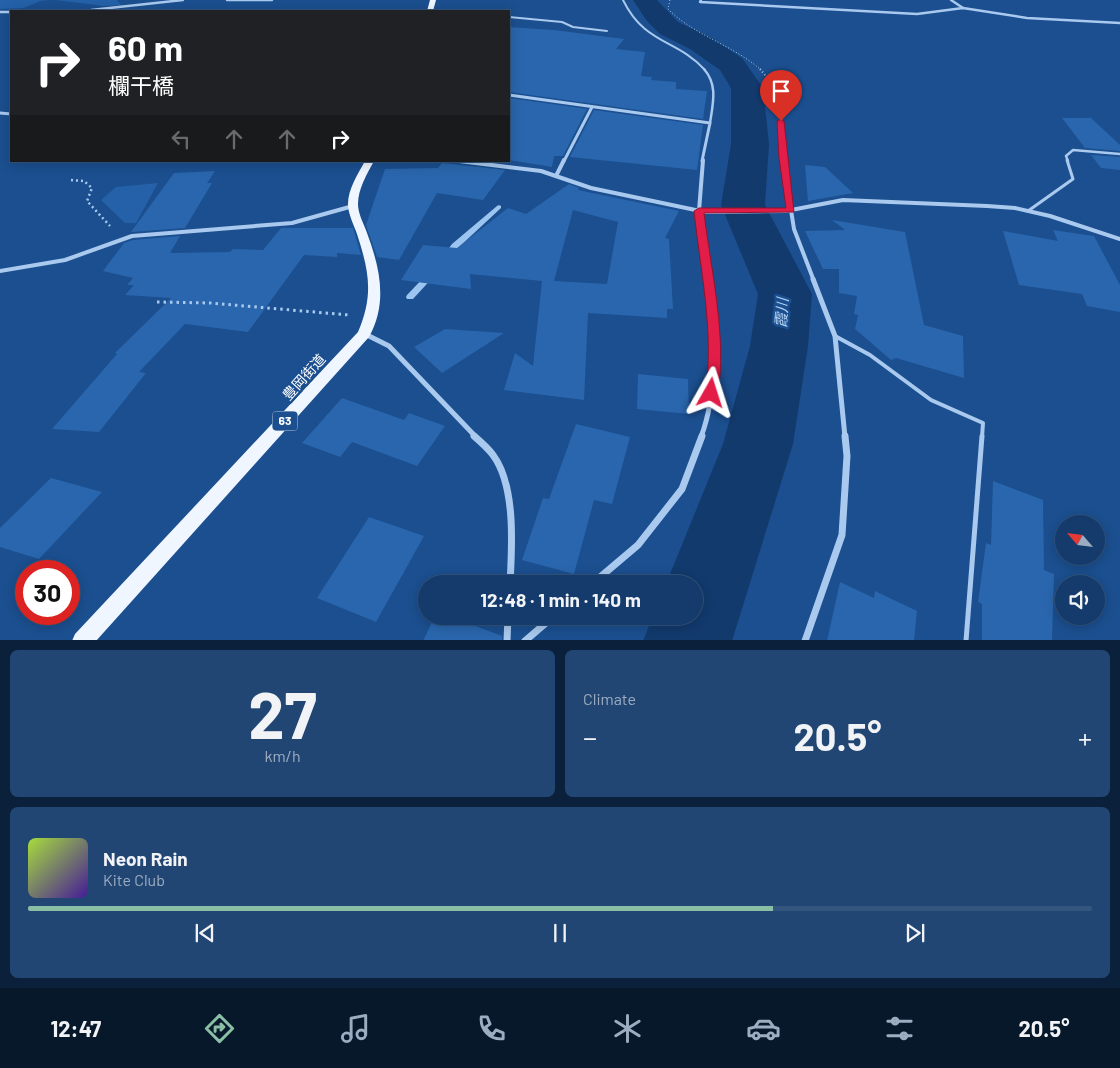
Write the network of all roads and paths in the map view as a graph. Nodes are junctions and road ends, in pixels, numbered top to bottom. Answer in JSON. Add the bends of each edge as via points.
{"nodes":[{"id":1,"x":183,"y":0,"type":"edge"},
{"id":2,"x":227,"y":0,"type":"edge"},
{"id":3,"x":272,"y":0,"type":"edge"},
{"id":4,"x":623,"y":0,"type":"edge"},
{"id":5,"x":670,"y":0,"type":"edge"},
{"id":6,"x":701,"y":0,"type":"edge"},
{"id":7,"x":951,"y":0,"type":"edge"},
{"id":8,"x":122,"y":7,"type":"junction"},
{"id":9,"x":963,"y":8,"type":"junction"},
{"id":10,"x":52,"y":10,"type":"edge"},
{"id":11,"x":118,"y":10,"type":"edge"},
{"id":12,"x":510,"y":17,"type":"edge"},
{"id":13,"x":1120,"y":23,"type":"edge"},
{"id":14,"x":607,"y":31,"type":"dead end"},
{"id":15,"x":510,"y":95,"type":"edge"},
{"id":16,"x":780,"y":103,"type":"joint"},
{"id":17,"x":592,"y":107,"type":"junction"},
{"id":18,"x":710,"y":123,"type":"junction"},
{"id":19,"x":1120,"y":154,"type":"edge"},
{"id":20,"x":370,"y":162,"type":"edge"},
{"id":21,"x":470,"y":162,"type":"edge"},
{"id":22,"x":556,"y":176,"type":"junction"},
{"id":23,"x":71,"y":180,"type":"dead end"},
{"id":24,"x":353,"y":206,"type":"junction"},
{"id":25,"x":702,"y":211,"type":"junction"},
{"id":26,"x":788,"y":211,"type":"junction"},
{"id":27,"x":1028,"y":211,"type":"junction"},
{"id":28,"x":122,"y":239,"type":"junction"},
{"id":29,"x":1120,"y":239,"type":"edge"},
{"id":30,"x":0,"y":272,"type":"edge"},
{"id":31,"x":157,"y":302,"type":"dead end"},
{"id":32,"x":372,"y":317,"type":"junction"},
{"id":33,"x":364,"y":334,"type":"junction"},
{"id":34,"x":835,"y":336,"type":"junction"},
{"id":35,"x":510,"y":575,"type":"edge"},
{"id":36,"x":603,"y":575,"type":"edge"},
{"id":37,"x":508,"y":625,"type":"edge"},
{"id":38,"x":543,"y":625,"type":"edge"},
{"id":39,"x":82,"y":640,"type":"edge"},
{"id":40,"x":507,"y":640,"type":"edge"},
{"id":41,"x":525,"y":640,"type":"edge"},
{"id":42,"x":805,"y":640,"type":"edge"},
{"id":43,"x":966,"y":640,"type":"edge"}],
"edges":[{"from":1,"to":8,"type":"street"},
{"from":2,"to":3,"type":"street"},
{"from":4,"to":18,"type":"lane","via":[[631,20],[640,29],[686,54],[705,69],[714,90]]},
{"from":5,"to":16,"type":"path","via":[[668,9],[686,24],[747,57],[765,72]]},
{"from":6,"to":9,"type":"street","via":[[917,14]]},
{"from":7,"to":9,"type":"street"},
{"from":8,"to":10,"type":"street"},
{"from":8,"to":11,"type":"street"},
{"from":9,"to":13,"type":"street","via":[[1027,18]]},
{"from":12,"to":14,"type":"lane","via":[[562,22],[573,27]]},
{"from":15,"to":17,"type":"street"},
{"from":16,"to":26,"type":"street"},
{"from":17,"to":18,"type":"street"},
{"from":17,"to":22,"type":"street"},
{"from":18,"to":25,"type":"street","via":[[701,168]]},
{"from":19,"to":27,"type":"lane","via":[[1073,150],[1066,156],[1073,179]]},
{"from":20,"to":24,"type":"main road","via":[[356,189]]},
{"from":21,"to":22,"type":"street","via":[[516,166]]},
{"from":22,"to":25,"type":"street","via":[[592,188]]},
{"from":23,"to":28,"type":"path","via":[[84,181],[92,188],[87,201]]},
{"from":24,"to":28,"type":"street","via":[[292,223]]},
{"from":24,"to":32,"type":"main road","name":"豊岡街道","number":"63","via":[[374,269],[377,295]]},
{"from":25,"to":26,"type":"street"},
{"from":25,"to":36,"type":"street","via":[[714,376],[705,427],[682,489],[638,545]]},
{"from":26,"to":27,"type":"street","via":[[843,200],[884,200]]},
{"from":26,"to":34,"type":"street"},
{"from":27,"to":29,"type":"street"},
{"from":28,"to":30,"type":"street","via":[[65,260]]},
{"from":31,"to":32,"type":"path","via":[[210,303]]},
{"from":32,"to":33,"type":"main road","name":"豊岡街道","number":"63"},
{"from":33,"to":35,"type":"street","via":[[389,346],[494,456],[508,492],[512,542]]},
{"from":33,"to":39,"type":"main road","name":"豊岡街道","number":"63"},
{"from":34,"to":42,"type":"street","via":[[847,456],[842,536]]},
{"from":34,"to":43,"type":"lane","via":[[870,355],[931,400],[983,423]]},
{"from":37,"to":40,"type":"street"},
{"from":38,"to":41,"type":"street"}]}
